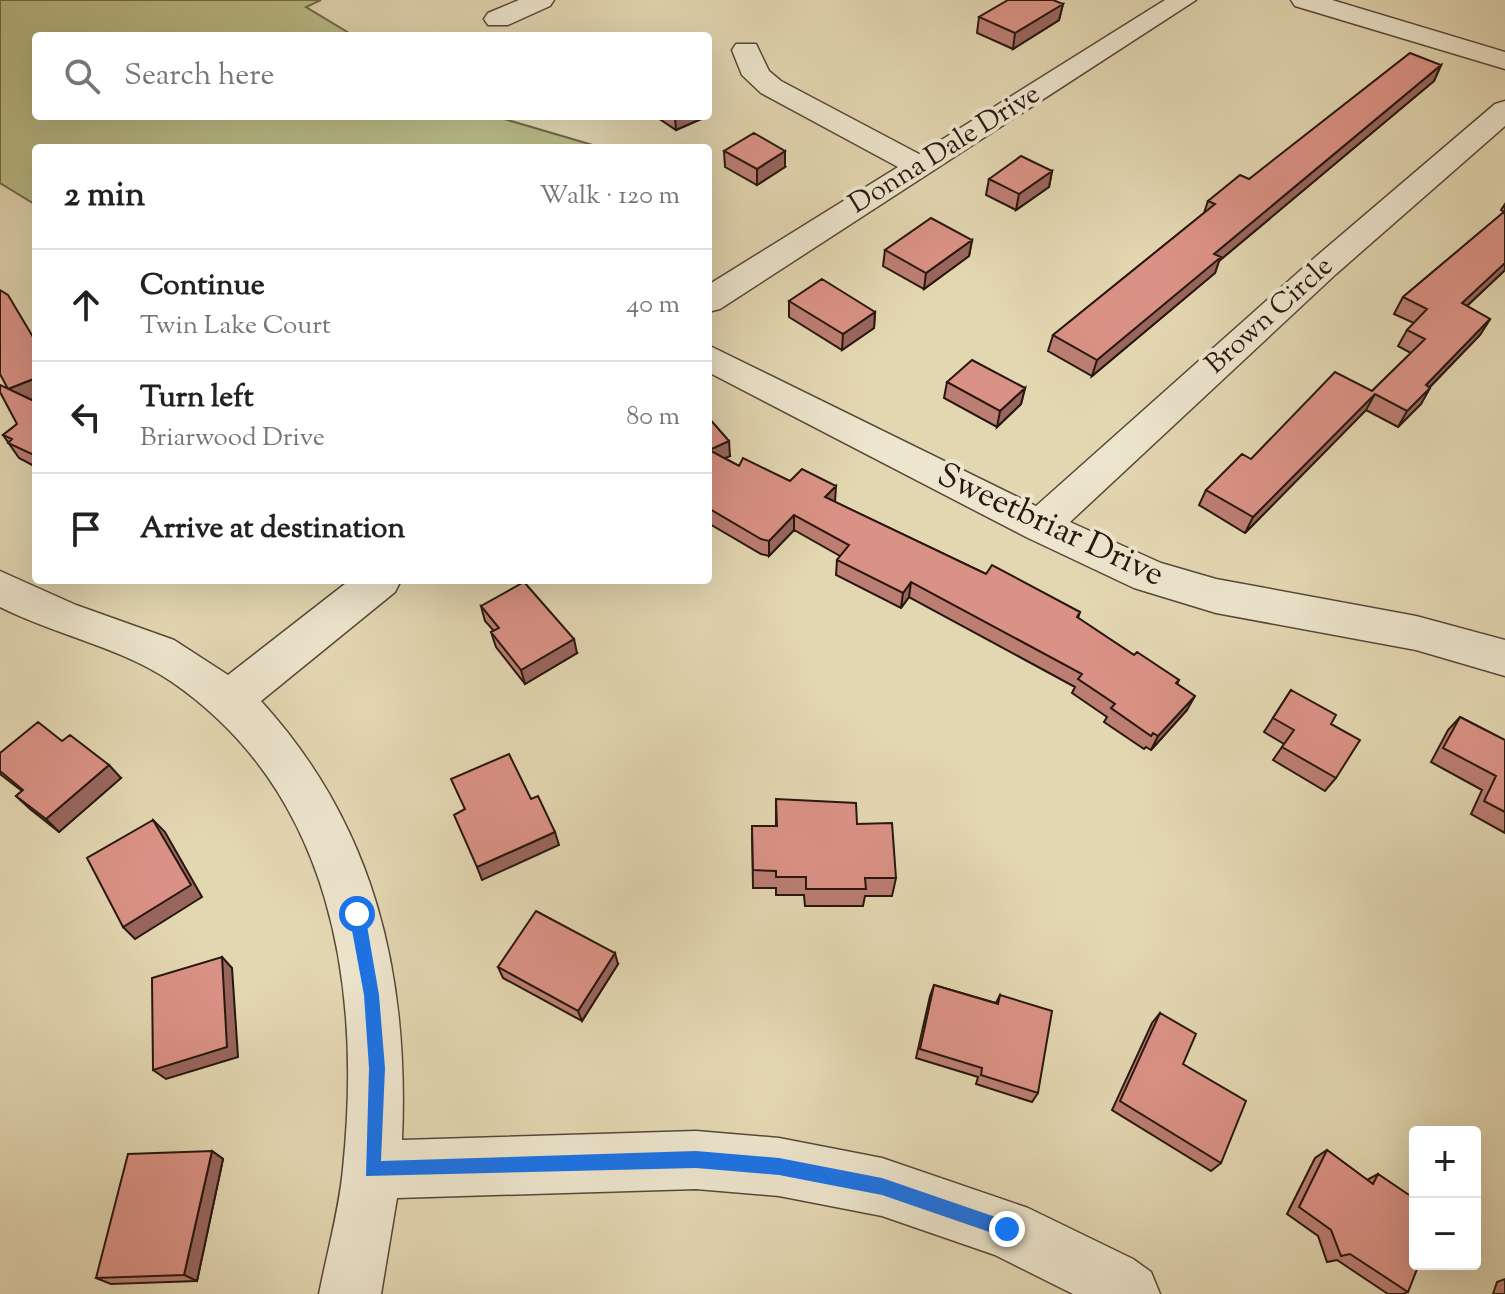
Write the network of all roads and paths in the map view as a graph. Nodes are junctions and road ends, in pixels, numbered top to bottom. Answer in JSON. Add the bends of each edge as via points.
{"nodes":[{"id":1,"x":541,"y":0,"type":"edge"},
{"id":2,"x":1183,"y":0,"type":"edge"},
{"id":3,"x":1304,"y":0,"type":"edge"},
{"id":4,"x":498,"y":19,"type":"dead end"},
{"id":5,"x":746,"y":50,"type":"dead end"},
{"id":6,"x":1505,"y":61,"type":"edge"},
{"id":7,"x":1505,"y":110,"type":"edge"},
{"id":8,"x":919,"y":166,"type":"junction"},
{"id":9,"x":712,"y":298,"type":"edge"},
{"id":10,"x":712,"y":359,"type":"edge"},
{"id":11,"x":1040,"y":526,"type":"junction"},
{"id":12,"x":375,"y":584,"type":"edge"},
{"id":13,"x":0,"y":588,"type":"edge"},
{"id":14,"x":1505,"y":658,"type":"edge"},
{"id":15,"x":231,"y":699,"type":"junction"},
{"id":16,"x":372,"y":1170,"type":"junction"},
{"id":17,"x":350,"y":1294,"type":"edge"},
{"id":18,"x":1129,"y":1294,"type":"edge"}],
"edges":[{"from":1,"to":4,"type":"street"},
{"from":2,"to":8,"type":"street","name":"Donna Dale Drive"},
{"from":3,"to":6,"type":"street"},
{"from":5,"to":8,"type":"street","via":[[756,75],[771,87]]},
{"from":7,"to":11,"type":"street","name":"Brown Circle"},
{"from":8,"to":9,"type":"street","name":"Donna Dale Drive"},
{"from":10,"to":11,"type":"street","name":"Sweetbriar Drive"},
{"from":11,"to":14,"type":"street","name":"Sweetbriar Drive","via":[[1149,576],[1216,596],[1416,633]]},
{"from":12,"to":15,"type":"street"},
{"from":13,"to":15,"type":"street","via":[[147,649]]},
{"from":15,"to":16,"type":"street","via":[[265,732],[301,780],[333,843],[357,914],[372,995],[377,1068]]},
{"from":16,"to":17,"type":"street"},
{"from":16,"to":18,"type":"street","via":[[696,1160],[779,1167],[882,1187],[1007,1229]]}]}
